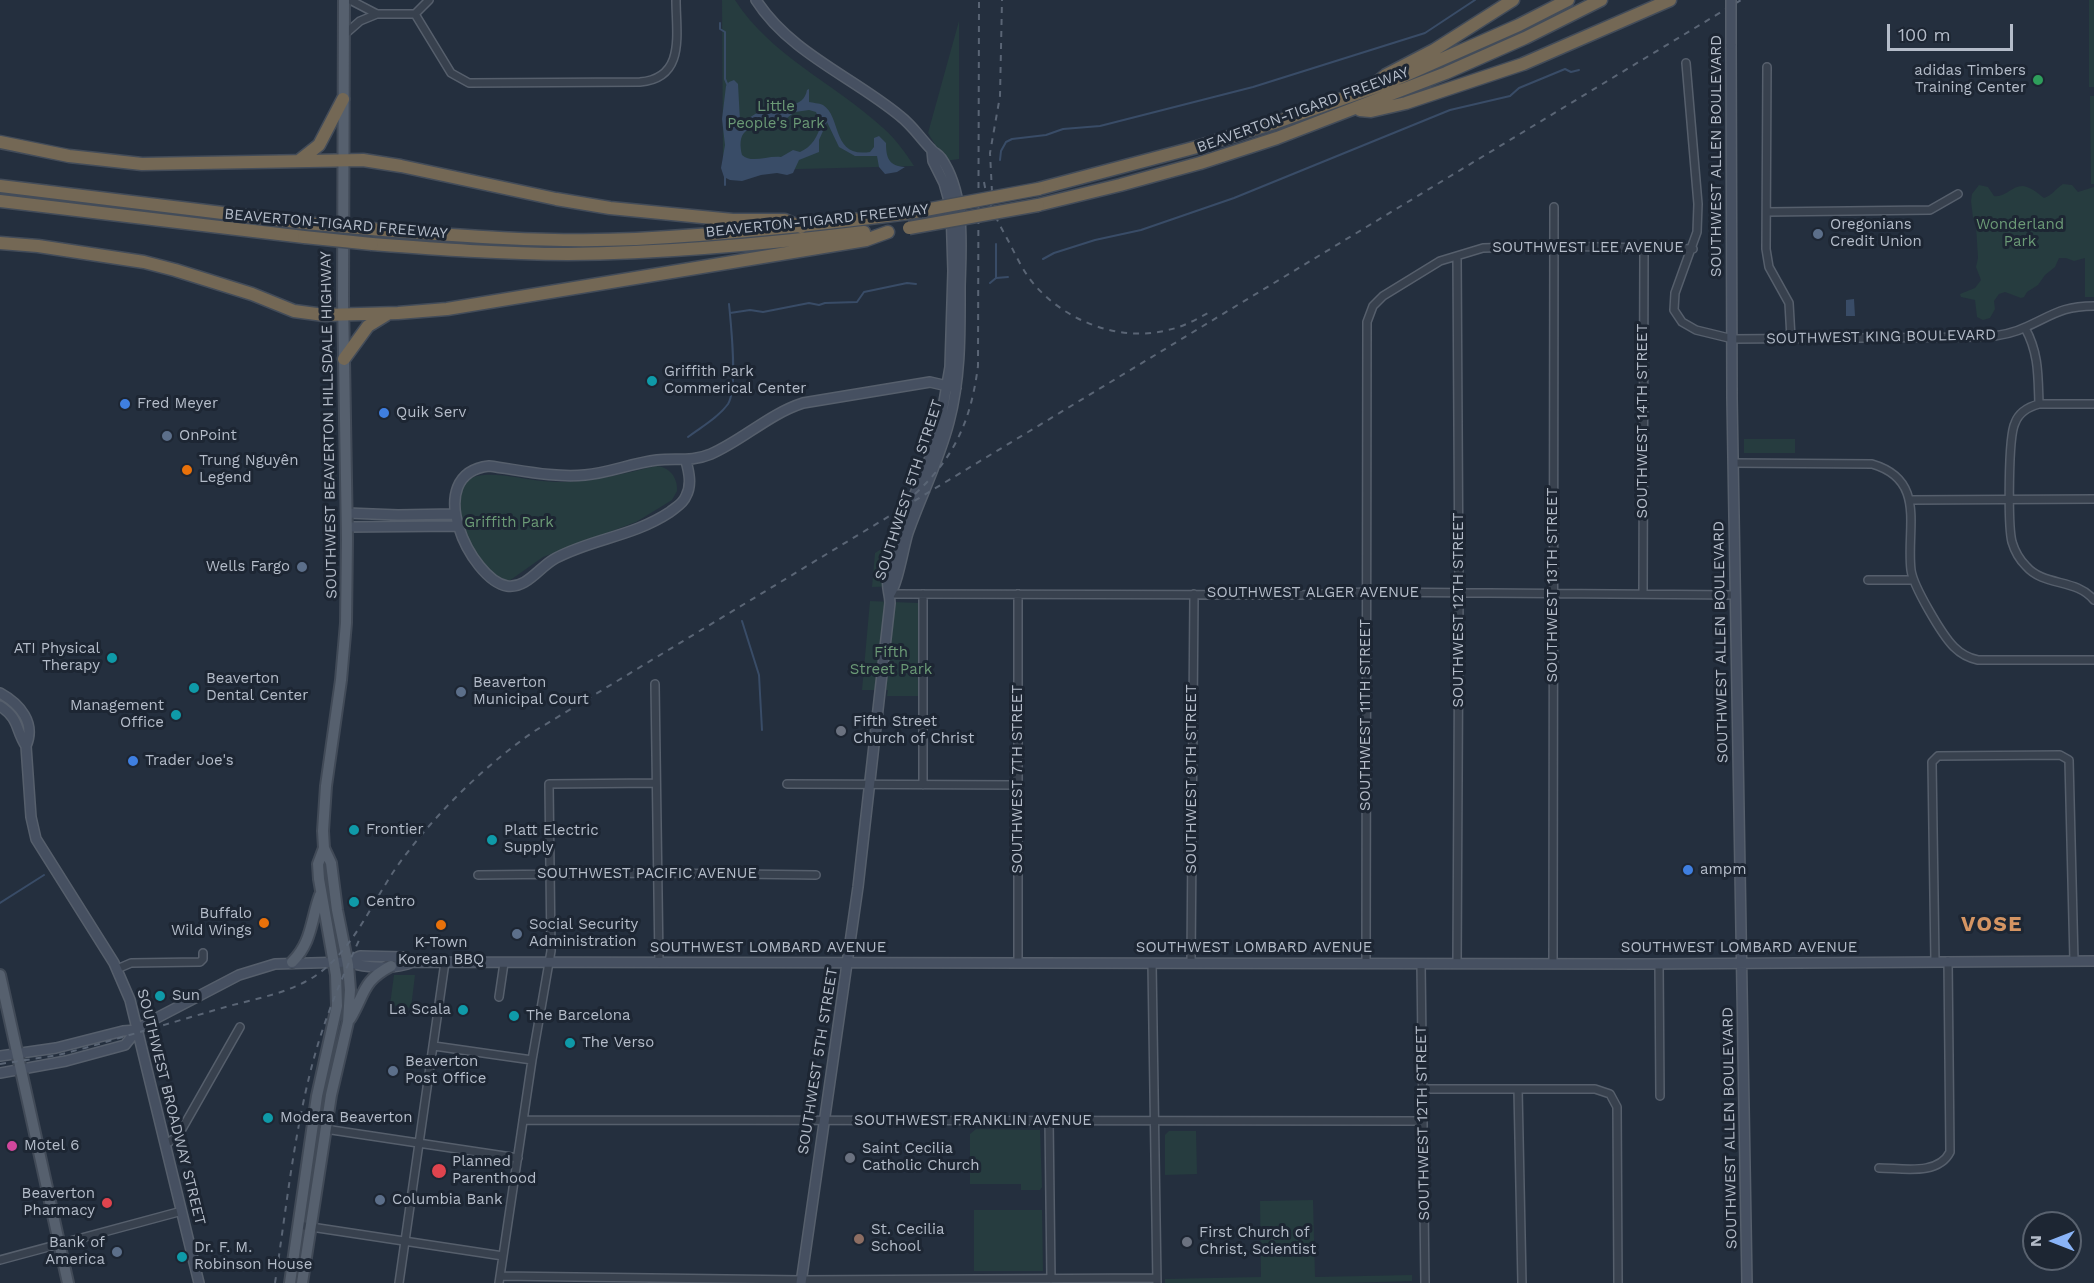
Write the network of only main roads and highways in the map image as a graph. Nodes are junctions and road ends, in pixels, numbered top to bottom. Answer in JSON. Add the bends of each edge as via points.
{"nodes":[{"id":1,"x":344,"y":0,"type":"edge"},
{"id":2,"x":1513,"y":0,"type":"edge"},
{"id":3,"x":1568,"y":0,"type":"edge"},
{"id":4,"x":1601,"y":0,"type":"edge"},
{"id":5,"x":1670,"y":0,"type":"edge"},
{"id":6,"x":1370,"y":88,"type":"junction"},
{"id":7,"x":343,"y":99,"type":"junction"},
{"id":8,"x":1352,"y":109,"type":"junction"},
{"id":9,"x":0,"y":142,"type":"edge"},
{"id":10,"x":342,"y":159,"type":"junction"},
{"id":11,"x":298,"y":161,"type":"junction"},
{"id":12,"x":0,"y":186,"type":"edge"},
{"id":13,"x":0,"y":201,"type":"edge"},
{"id":14,"x":801,"y":227,"type":"junction"},
{"id":15,"x":888,"y":231,"type":"junction"},
{"id":16,"x":0,"y":243,"type":"edge"},
{"id":17,"x":389,"y":314,"type":"junction"},
{"id":18,"x":343,"y":315,"type":"junction"},
{"id":19,"x":344,"y":358,"type":"junction"},
{"id":20,"x":324,"y":848,"type":"junction"},
{"id":21,"x":320,"y":894,"type":"junction"},
{"id":22,"x":292,"y":962,"type":"road end"},
{"id":23,"x":391,"y":966,"type":"road end"},
{"id":24,"x":0,"y":975,"type":"edge"},
{"id":25,"x":348,"y":1022,"type":"junction"},
{"id":26,"x":68,"y":1283,"type":"edge"},
{"id":27,"x":290,"y":1283,"type":"edge"},
{"id":28,"x":302,"y":1283,"type":"edge"}],
"edges":[{"from":1,"to":7,"type":"main road","name":"SOUTHWEST BEAVERTON HILLSDALE HIGHWAY"},
{"from":2,"to":6,"type":"highway"},
{"from":3,"to":6,"type":"highway","name":"BEAVERTON-TIGARD FREEWAY","via":[[1448,57]]},
{"from":4,"to":8,"type":"highway","name":"BEAVERTON-TIGARD FREEWAY","via":[[1456,69]]},
{"from":5,"to":8,"type":"highway","via":[[1489,76],[1406,103],[1371,111]]},
{"from":6,"to":14,"type":"highway","name":"BEAVERTON-TIGARD FREEWAY","bridge":true,"via":[[1197,147],[1038,189],[909,213]]},
{"from":7,"to":10,"type":"main road","name":"SOUTHWEST BEAVERTON HILLSDALE HIGHWAY"},
{"from":7,"to":11,"type":"highway","via":[[319,145]]},
{"from":8,"to":15,"type":"highway","name":"BEAVERTON-TIGARD FREEWAY","bridge":true,"via":[[1277,138],[1120,185],[1038,205]]},
{"from":9,"to":11,"type":"highway","via":[[60,155],[142,164]]},
{"from":10,"to":11,"type":"highway"},
{"from":10,"to":14,"type":"highway","via":[[401,166],[610,208],[733,220],[785,220]]},
{"from":10,"to":18,"type":"main road","name":"SOUTHWEST BEAVERTON HILLSDALE HIGHWAY"},
{"from":12,"to":14,"type":"highway","name":"BEAVERTON-TIGARD FREEWAY","bridge":true,"via":[[305,223],[562,240]]},
{"from":13,"to":15,"type":"highway","name":"BEAVERTON-TIGARD FREEWAY","bridge":true,"via":[[304,237],[480,252],[580,254],[750,245]]},
{"from":15,"to":17,"type":"highway","via":[[866,240],[785,254],[495,302]]},
{"from":16,"to":18,"type":"highway","via":[[144,262],[309,314]]},
{"from":17,"to":18,"type":"highway"},
{"from":17,"to":19,"type":"highway","via":[[368,326]]},
{"from":18,"to":19,"type":"main road","name":"SOUTHWEST BEAVERTON HILLSDALE HIGHWAY"},
{"from":19,"to":20,"type":"main road","name":"SOUTHWEST BEAVERTON HILLSDALE HIGHWAY","via":[[347,513],[344,645],[326,786]]},
{"from":20,"to":21,"type":"main road","name":"SOUTHWEST BEAVERTON HILLSDALE HIGHWAY","via":[[318,864]]},
{"from":20,"to":25,"type":"main road","name":"SOUTHWEST BEAVERTON HILLSDALE HIGHWAY","via":[[331,863],[347,962]]},
{"from":21,"to":22,"type":"main road","via":[[308,941]]},
{"from":21,"to":27,"type":"main road","name":"SOUTHWEST BEAVERTON HILLSDALE HIGHWAY","via":[[337,991],[317,1096]]},
{"from":23,"to":25,"type":"main road","via":[[368,983]]},
{"from":24,"to":26,"type":"main road"},
{"from":25,"to":28,"type":"main road","via":[[334,1076]]}]}
